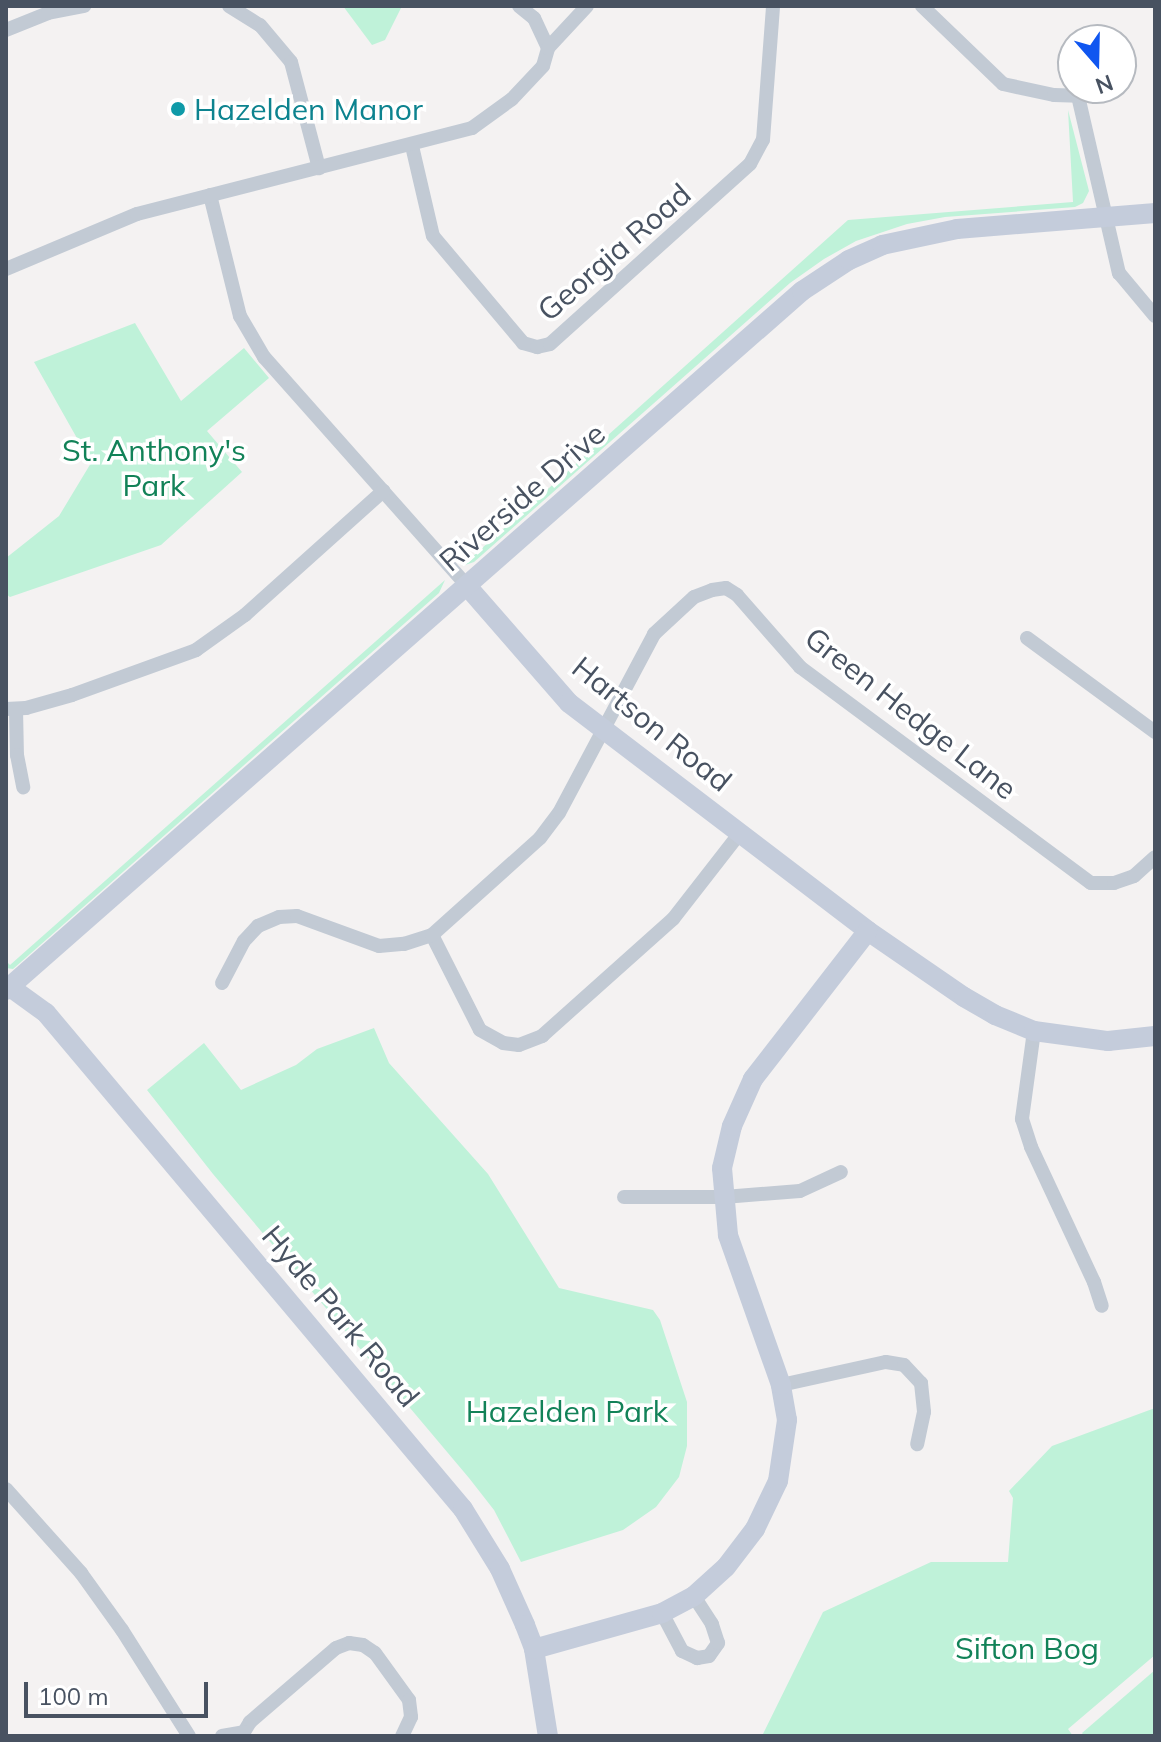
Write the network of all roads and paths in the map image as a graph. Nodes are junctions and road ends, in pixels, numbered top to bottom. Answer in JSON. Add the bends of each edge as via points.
{"nodes":[{"id":1,"x":84,"y":6,"type":"edge"},
{"id":2,"x":229,"y":6,"type":"edge"},
{"id":3,"x":519,"y":6,"type":"edge"},
{"id":4,"x":587,"y":6,"type":"edge"},
{"id":5,"x":773,"y":6,"type":"edge"},
{"id":6,"x":922,"y":6,"type":"edge"},
{"id":7,"x":6,"y":30,"type":"edge"},
{"id":8,"x":548,"y":48,"type":"junction"},
{"id":9,"x":1057,"y":95,"type":"edge"},
{"id":10,"x":1080,"y":104,"type":"edge"},
{"id":11,"x":412,"y":146,"type":"junction"},
{"id":12,"x":319,"y":168,"type":"junction"},
{"id":13,"x":210,"y":195,"type":"junction"},
{"id":14,"x":1155,"y":213,"type":"edge"},
{"id":15,"x":1106,"y":217,"type":"junction"},
{"id":16,"x":6,"y":269,"type":"edge"},
{"id":17,"x":1155,"y":316,"type":"edge"},
{"id":18,"x":383,"y":491,"type":"junction"},
{"id":19,"x":467,"y":586,"type":"junction"},
{"id":20,"x":1027,"y":638,"type":"dead end"},
{"id":21,"x":11,"y":709,"type":"edge"},
{"id":22,"x":604,"y":732,"type":"junction"},
{"id":23,"x":1155,"y":732,"type":"edge"},
{"id":24,"x":23,"y":787,"type":"dead end"},
{"id":25,"x":740,"y":833,"type":"junction"},
{"id":26,"x":1155,"y":857,"type":"edge"},
{"id":27,"x":868,"y":931,"type":"junction"},
{"id":28,"x":432,"y":935,"type":"junction"},
{"id":29,"x":222,"y":983,"type":"dead end"},
{"id":30,"x":7,"y":987,"type":"edge"},
{"id":31,"x":1034,"y":1031,"type":"junction"},
{"id":32,"x":1155,"y":1036,"type":"edge"},
{"id":33,"x":841,"y":1172,"type":"dead end"},
{"id":34,"x":624,"y":1197,"type":"dead end"},
{"id":35,"x":724,"y":1197,"type":"junction"},
{"id":36,"x":1102,"y":1306,"type":"dead end"},
{"id":37,"x":781,"y":1385,"type":"junction"},
{"id":38,"x":917,"y":1444,"type":"dead end"},
{"id":39,"x":6,"y":1489,"type":"edge"},
{"id":40,"x":694,"y":1596,"type":"junction"},
{"id":41,"x":662,"y":1613,"type":"junction"},
{"id":42,"x":534,"y":1649,"type":"junction"},
{"id":43,"x":246,"y":1734,"type":"edge"},
{"id":44,"x":189,"y":1736,"type":"edge"},
{"id":45,"x":222,"y":1736,"type":"edge"},
{"id":46,"x":402,"y":1736,"type":"edge"},
{"id":47,"x":548,"y":1736,"type":"edge"}],
"edges":[{"from":1,"to":7,"type":"street"},
{"from":2,"to":12,"type":"street","via":[[260,25],[291,62]]},
{"from":3,"to":8,"type":"street","via":[[534,18]]},
{"from":4,"to":8,"type":"street"},
{"from":5,"to":11,"type":"street","name":"Georgia Road","via":[[763,140],[750,164],[550,344],[523,343],[433,236]]},
{"from":6,"to":9,"type":"street","via":[[1003,84]]},
{"from":8,"to":11,"type":"street","via":[[533,77],[472,128]]},
{"from":10,"to":15,"type":"street"},
{"from":11,"to":12,"type":"street"},
{"from":12,"to":13,"type":"street"},
{"from":13,"to":16,"type":"street","via":[[137,214]]},
{"from":13,"to":18,"type":"street","name":"Hartson Road","via":[[240,316],[264,357]]},
{"from":14,"to":15,"type":"main road","name":"Riverside Drive"},
{"from":15,"to":17,"type":"street","via":[[1119,273]]},
{"from":15,"to":19,"type":"main road","name":"Riverside Drive","via":[[957,229],[882,245],[849,260],[802,291]]},
{"from":18,"to":19,"type":"street","name":"Hartson Road"},
{"from":18,"to":21,"type":"street","via":[[245,615],[196,650],[72,695]]},
{"from":19,"to":22,"type":"main road","name":"Hartson Road","via":[[569,703]]},
{"from":19,"to":30,"type":"main road","name":"Riverside Drive"},
{"from":20,"to":23,"type":"street"},
{"from":21,"to":24,"type":"street"},
{"from":22,"to":25,"type":"main road","name":"Hartson Road"},
{"from":22,"to":26,"type":"street","name":"Green Hedge Lane","via":[[654,634],[702,592],[726,588],[800,667],[1091,883],[1134,876]]},
{"from":22,"to":28,"type":"street","name":"Green Hedge Lane","via":[[540,838]]},
{"from":25,"to":27,"type":"main road","name":"Hartson Road"},
{"from":25,"to":28,"type":"street","via":[[673,919],[542,1036],[519,1045],[480,1030]]},
{"from":27,"to":31,"type":"main road","name":"Hartson Road","via":[[964,997]]},
{"from":27,"to":35,"type":"main road","via":[[753,1079],[732,1126],[722,1168]]},
{"from":28,"to":29,"type":"street","name":"Green Hedge Lane","via":[[379,946],[297,916],[279,917],[258,926],[244,941]]},
{"from":30,"to":42,"type":"main road","name":"Hyde Park Road","via":[[46,1013],[463,1509],[500,1569]]},
{"from":31,"to":32,"type":"main road","name":"Hartson Road","via":[[1108,1041]]},
{"from":31,"to":36,"type":"street","via":[[1022,1119]]},
{"from":33,"to":35,"type":"street","via":[[800,1191]]},
{"from":34,"to":35,"type":"street"},
{"from":35,"to":37,"type":"main road","via":[[728,1235]]},
{"from":37,"to":38,"type":"street","via":[[886,1362],[904,1365],[921,1383],[924,1412]]},
{"from":37,"to":40,"type":"main road","via":[[787,1420],[778,1481],[755,1529],[726,1567]]},
{"from":39,"to":44,"type":"street","via":[[89,1584]]},
{"from":40,"to":41,"type":"main road"},
{"from":40,"to":41,"type":"street","via":[[718,1643],[709,1656],[697,1658],[682,1651]]},
{"from":41,"to":42,"type":"main road"},
{"from":42,"to":47,"type":"main road","name":"Hyde Park Road"},
{"from":43,"to":45,"type":"street"},
{"from":43,"to":46,"type":"street","via":[[250,1722],[325,1657],[349,1643],[375,1653],[409,1700],[411,1717]]}]}
